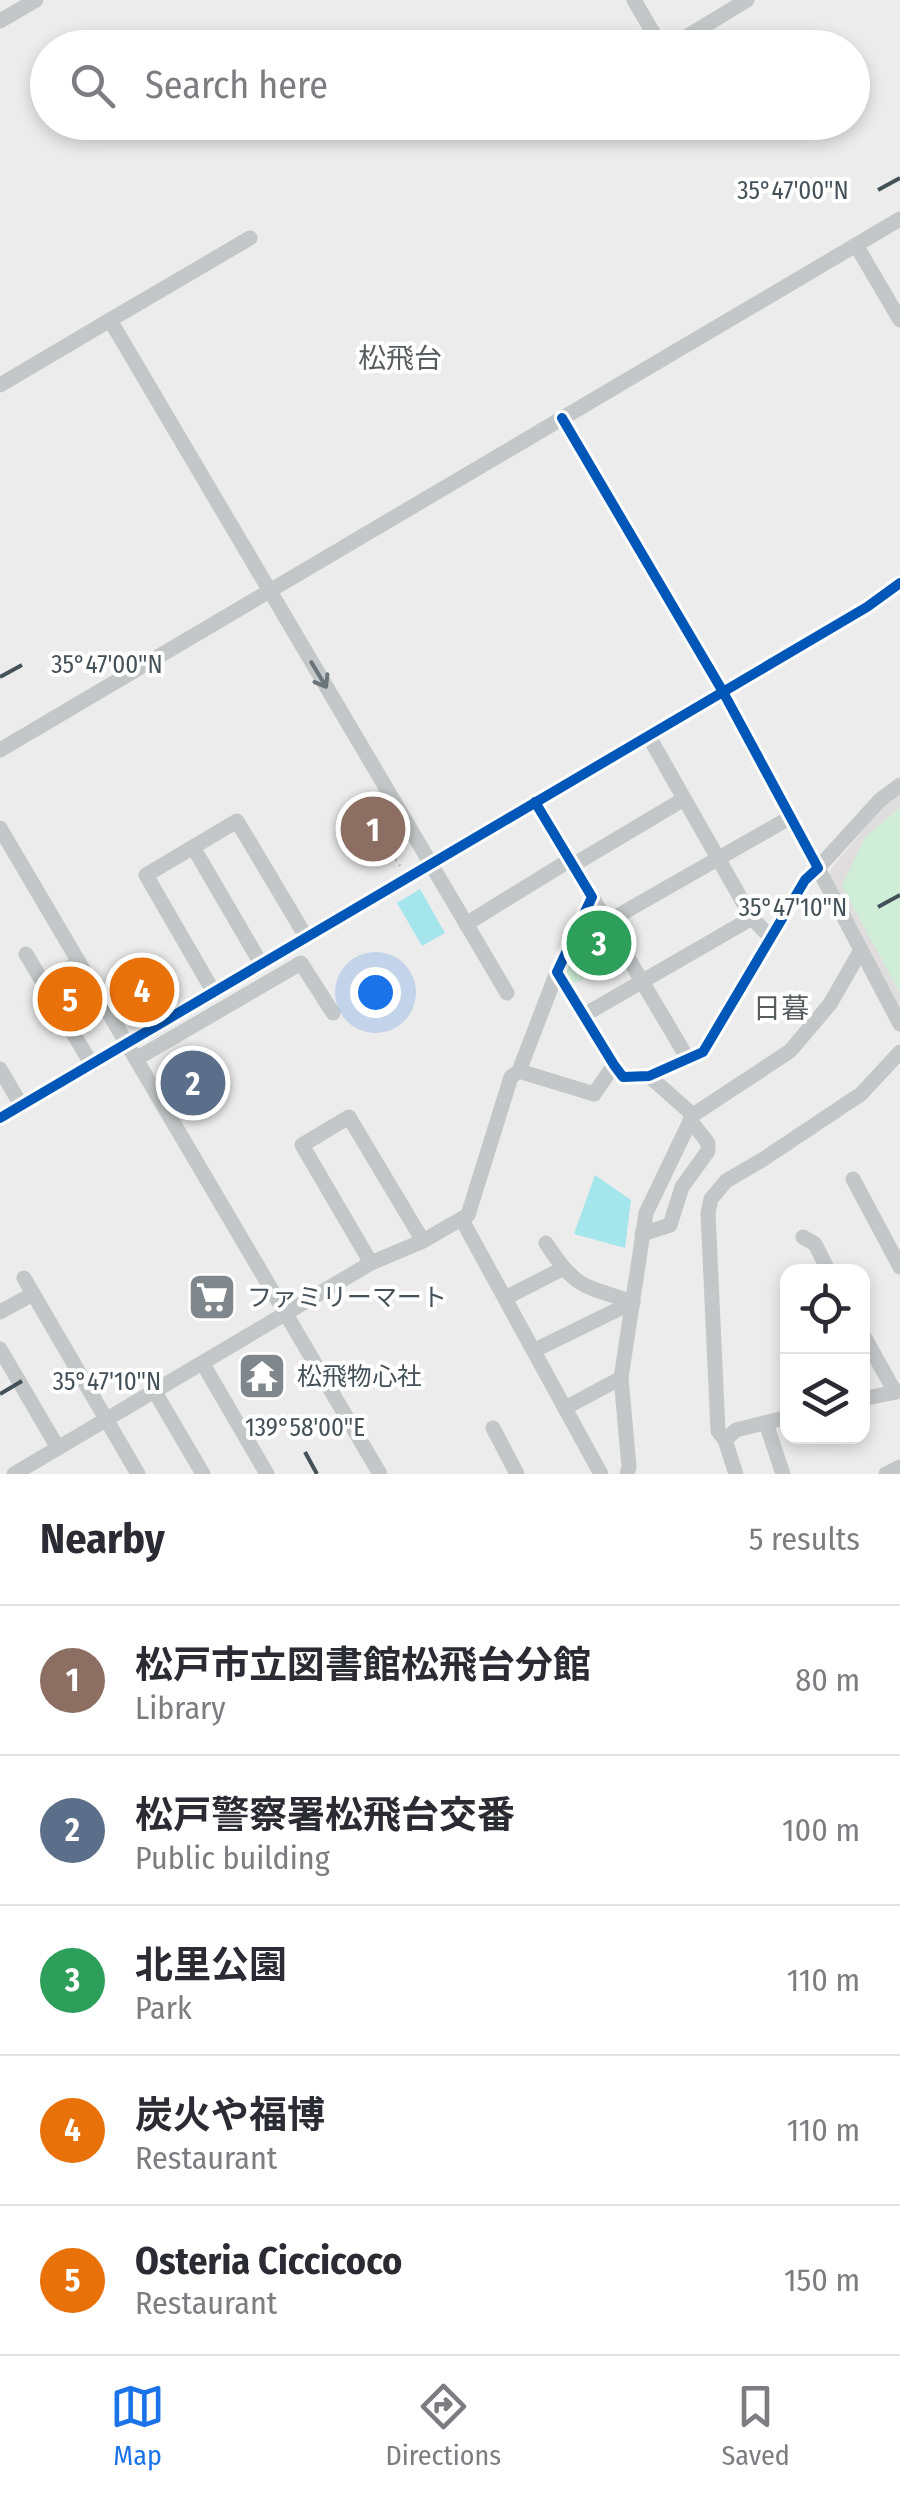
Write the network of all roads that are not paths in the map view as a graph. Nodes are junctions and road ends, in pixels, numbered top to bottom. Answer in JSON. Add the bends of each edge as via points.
{"nodes":[{"id":1,"x":36,"y":0,"type":"edge"},
{"id":2,"x":634,"y":0,"type":"edge"},
{"id":3,"x":747,"y":0,"type":"edge"},
{"id":4,"x":0,"y":21,"type":"edge"},
{"id":5,"x":653,"y":30,"type":"edge"},
{"id":6,"x":696,"y":30,"type":"edge"},
{"id":7,"x":900,"y":219,"type":"edge"},
{"id":8,"x":250,"y":238,"type":"dead end"},
{"id":9,"x":856,"y":245,"type":"junction"},
{"id":10,"x":110,"y":320,"type":"junction"},
{"id":11,"x":900,"y":320,"type":"edge"},
{"id":12,"x":0,"y":385,"type":"edge"},
{"id":13,"x":562,"y":418,"type":"junction"},
{"id":14,"x":900,"y":582,"type":"edge"},
{"id":15,"x":269,"y":591,"type":"junction"},
{"id":16,"x":722,"y":690,"type":"junction"},
{"id":17,"x":648,"y":735,"type":"junction"},
{"id":18,"x":0,"y":750,"type":"edge"},
{"id":19,"x":900,"y":785,"type":"edge"},
{"id":20,"x":684,"y":799,"type":"junction"},
{"id":21,"x":535,"y":802,"type":"junction"},
{"id":22,"x":791,"y":817,"type":"junction"},
{"id":23,"x":0,"y":828,"type":"edge"},
{"id":24,"x":193,"y":848,"type":"junction"},
{"id":25,"x":719,"y":858,"type":"junction"},
{"id":26,"x":429,"y":862,"type":"junction"},
{"id":27,"x":571,"y":862,"type":"junction"},
{"id":28,"x":818,"y":868,"type":"junction"},
{"id":29,"x":592,"y":896,"type":"junction"},
{"id":30,"x":752,"y":918,"type":"junction"},
{"id":31,"x":607,"y":922,"type":"junction"},
{"id":32,"x":466,"y":924,"type":"junction"},
{"id":33,"x":305,"y":935,"type":"junction"},
{"id":34,"x":770,"y":937,"type":"junction"},
{"id":35,"x":861,"y":950,"type":"junction"},
{"id":36,"x":26,"y":954,"type":"dead end"},
{"id":37,"x":78,"y":962,"type":"junction"},
{"id":38,"x":260,"y":962,"type":"junction"},
{"id":39,"x":557,"y":972,"type":"junction"},
{"id":40,"x":642,"y":981,"type":"junction"},
{"id":41,"x":43,"y":983,"type":"junction"},
{"id":42,"x":213,"y":991,"type":"junction"},
{"id":43,"x":507,"y":992,"type":"dead end"},
{"id":44,"x":333,"y":1013,"type":"dead end"},
{"id":45,"x":584,"y":1015,"type":"junction"},
{"id":46,"x":900,"y":1024,"type":"edge"},
{"id":47,"x":126,"y":1044,"type":"junction"},
{"id":48,"x":900,"y":1052,"type":"edge"},
{"id":49,"x":136,"y":1059,"type":"junction"},
{"id":50,"x":688,"y":1059,"type":"junction"},
{"id":51,"x":92,"y":1064,"type":"junction"},
{"id":52,"x":614,"y":1065,"type":"junction"},
{"id":53,"x":0,"y":1070,"type":"edge"},
{"id":54,"x":519,"y":1071,"type":"junction"},
{"id":55,"x":649,"y":1076,"type":"junction"},
{"id":56,"x":21,"y":1105,"type":"junction"},
{"id":57,"x":692,"y":1117,"type":"junction"},
{"id":58,"x":0,"y":1118,"type":"edge"},
{"id":59,"x":853,"y":1179,"type":"dead end"},
{"id":60,"x":462,"y":1220,"type":"junction"},
{"id":61,"x":642,"y":1234,"type":"junction"},
{"id":62,"x":803,"y":1237,"type":"dead end"},
{"id":63,"x":423,"y":1241,"type":"junction"},
{"id":64,"x":546,"y":1244,"type":"dead end"},
{"id":65,"x":371,"y":1263,"type":"junction"},
{"id":66,"x":825,"y":1264,"type":"edge"},
{"id":67,"x":900,"y":1267,"type":"edge"},
{"id":68,"x":562,"y":1269,"type":"junction"},
{"id":69,"x":24,"y":1278,"type":"dead end"},
{"id":70,"x":33,"y":1294,"type":"junction"},
{"id":71,"x":507,"y":1297,"type":"junction"},
{"id":72,"x":633,"y":1302,"type":"junction"},
{"id":73,"x":0,"y":1312,"type":"edge"},
{"id":74,"x":285,"y":1314,"type":"junction"},
{"id":75,"x":870,"y":1346,"type":"edge"},
{"id":76,"x":0,"y":1349,"type":"edge"},
{"id":77,"x":535,"y":1350,"type":"junction"},
{"id":78,"x":203,"y":1364,"type":"junction"},
{"id":79,"x":621,"y":1378,"type":"junction"},
{"id":80,"x":155,"y":1392,"type":"junction"},
{"id":81,"x":897,"y":1392,"type":"edge"},
{"id":82,"x":870,"y":1397,"type":"edge"},
{"id":83,"x":565,"y":1408,"type":"junction"},
{"id":84,"x":780,"y":1419,"type":"edge"},
{"id":85,"x":106,"y":1420,"type":"junction"},
{"id":86,"x":766,"y":1422,"type":"junction"},
{"id":87,"x":492,"y":1428,"type":"dead end"},
{"id":88,"x":725,"y":1440,"type":"junction"},
{"id":89,"x":58,"y":1448,"type":"junction"},
{"id":90,"x":900,"y":1467,"type":"edge"},
{"id":91,"x":629,"y":1472,"type":"edge"},
{"id":92,"x":14,"y":1474,"type":"edge"},
{"id":93,"x":138,"y":1474,"type":"edge"},
{"id":94,"x":202,"y":1474,"type":"edge"},
{"id":95,"x":267,"y":1474,"type":"edge"},
{"id":96,"x":380,"y":1474,"type":"edge"},
{"id":97,"x":517,"y":1474,"type":"edge"},
{"id":98,"x":601,"y":1474,"type":"edge"},
{"id":99,"x":736,"y":1474,"type":"edge"},
{"id":100,"x":783,"y":1474,"type":"edge"},
{"id":101,"x":886,"y":1474,"type":"edge"}],
"edges":[{"from":1,"to":4,"type":"street"},
{"from":2,"to":5,"type":"street"},
{"from":3,"to":6,"type":"street"},
{"from":7,"to":9,"type":"street"},
{"from":8,"to":10,"type":"street"},
{"from":9,"to":11,"type":"street"},
{"from":9,"to":13,"type":"street"},
{"from":10,"to":12,"type":"street"},
{"from":10,"to":15,"type":"street"},
{"from":13,"to":15,"type":"street"},
{"from":13,"to":16,"type":"street"},
{"from":14,"to":16,"type":"street"},
{"from":15,"to":18,"type":"street"},
{"from":15,"to":26,"type":"street","one_way":true},
{"from":16,"to":17,"type":"street"},
{"from":16,"to":22,"type":"street"},
{"from":17,"to":20,"type":"street"},
{"from":17,"to":21,"type":"street"},
{"from":19,"to":28,"type":"street"},
{"from":20,"to":25,"type":"street"},
{"from":20,"to":27,"type":"street"},
{"from":21,"to":26,"type":"street"},
{"from":21,"to":27,"type":"street"},
{"from":22,"to":25,"type":"street"},
{"from":22,"to":28,"type":"street"},
{"from":23,"to":37,"type":"street"},
{"from":24,"to":33,"type":"street","via":[[237,821]]},
{"from":24,"to":38,"type":"street"},
{"from":24,"to":42,"type":"street","via":[[146,875]]},
{"from":25,"to":30,"type":"street"},
{"from":25,"to":31,"type":"street"},
{"from":26,"to":32,"type":"street"},
{"from":26,"to":33,"type":"street"},
{"from":27,"to":29,"type":"street"},
{"from":27,"to":32,"type":"street"},
{"from":28,"to":34,"type":"street"},
{"from":28,"to":35,"type":"street"},
{"from":29,"to":31,"type":"street"},
{"from":29,"to":39,"type":"street"},
{"from":30,"to":34,"type":"street"},
{"from":30,"to":40,"type":"street"},
{"from":31,"to":40,"type":"street"},
{"from":32,"to":43,"type":"street"},
{"from":33,"to":38,"type":"street"},
{"from":34,"to":50,"type":"street","via":[[703,1052]]},
{"from":35,"to":46,"type":"street"},
{"from":35,"to":57,"type":"street","via":[[830,1004],[790,1050]]},
{"from":36,"to":41,"type":"street"},
{"from":37,"to":41,"type":"street"},
{"from":37,"to":47,"type":"street"},
{"from":38,"to":42,"type":"street"},
{"from":39,"to":45,"type":"street"},
{"from":39,"to":54,"type":"street"},
{"from":40,"to":45,"type":"street"},
{"from":40,"to":50,"type":"street"},
{"from":41,"to":51,"type":"street"},
{"from":42,"to":47,"type":"street"},
{"from":44,"to":49,"type":"street","via":[[301,963]]},
{"from":45,"to":52,"type":"street"},
{"from":47,"to":49,"type":"street"},
{"from":47,"to":51,"type":"street"},
{"from":48,"to":88,"type":"street","via":[[861,1094],[726,1181],[711,1199],[718,1430]]},
{"from":49,"to":74,"type":"street"},
{"from":50,"to":55,"type":"street"},
{"from":51,"to":56,"type":"street"},
{"from":52,"to":54,"type":"street","via":[[594,1094]]},
{"from":52,"to":55,"type":"street","via":[[623,1077]]},
{"from":53,"to":56,"type":"street"},
{"from":54,"to":60,"type":"street","via":[[511,1077]]},
{"from":55,"to":57,"type":"street"},
{"from":56,"to":58,"type":"street"},
{"from":57,"to":61,"type":"street"},
{"from":57,"to":61,"type":"street","via":[[708,1151],[682,1188],[670,1225]]},
{"from":59,"to":67,"type":"street"},
{"from":60,"to":63,"type":"street"},
{"from":60,"to":71,"type":"street"},
{"from":61,"to":72,"type":"street"},
{"from":62,"to":66,"type":"street"},
{"from":63,"to":65,"type":"street"},
{"from":63,"to":65,"type":"street","via":[[348,1117],[302,1145]]},
{"from":64,"to":68,"type":"street"},
{"from":65,"to":74,"type":"street"},
{"from":68,"to":71,"type":"street"},
{"from":68,"to":72,"type":"street","via":[[576,1283]]},
{"from":69,"to":70,"type":"street"},
{"from":70,"to":73,"type":"street"},
{"from":70,"to":85,"type":"street"},
{"from":71,"to":77,"type":"street"},
{"from":72,"to":77,"type":"street"},
{"from":72,"to":79,"type":"street"},
{"from":74,"to":78,"type":"street"},
{"from":74,"to":96,"type":"street"},
{"from":75,"to":81,"type":"street"},
{"from":76,"to":89,"type":"street"},
{"from":77,"to":83,"type":"street"},
{"from":78,"to":80,"type":"street"},
{"from":78,"to":95,"type":"street"},
{"from":79,"to":83,"type":"street"},
{"from":79,"to":91,"type":"street"},
{"from":80,"to":85,"type":"street"},
{"from":80,"to":94,"type":"street"},
{"from":81,"to":82,"type":"street"},
{"from":83,"to":98,"type":"street"},
{"from":84,"to":86,"type":"street"},
{"from":85,"to":89,"type":"street"},
{"from":85,"to":93,"type":"street"},
{"from":86,"to":88,"type":"street"},
{"from":86,"to":100,"type":"street"},
{"from":87,"to":97,"type":"street"},
{"from":88,"to":99,"type":"street"},
{"from":89,"to":92,"type":"street"},
{"from":90,"to":101,"type":"street"}]}
